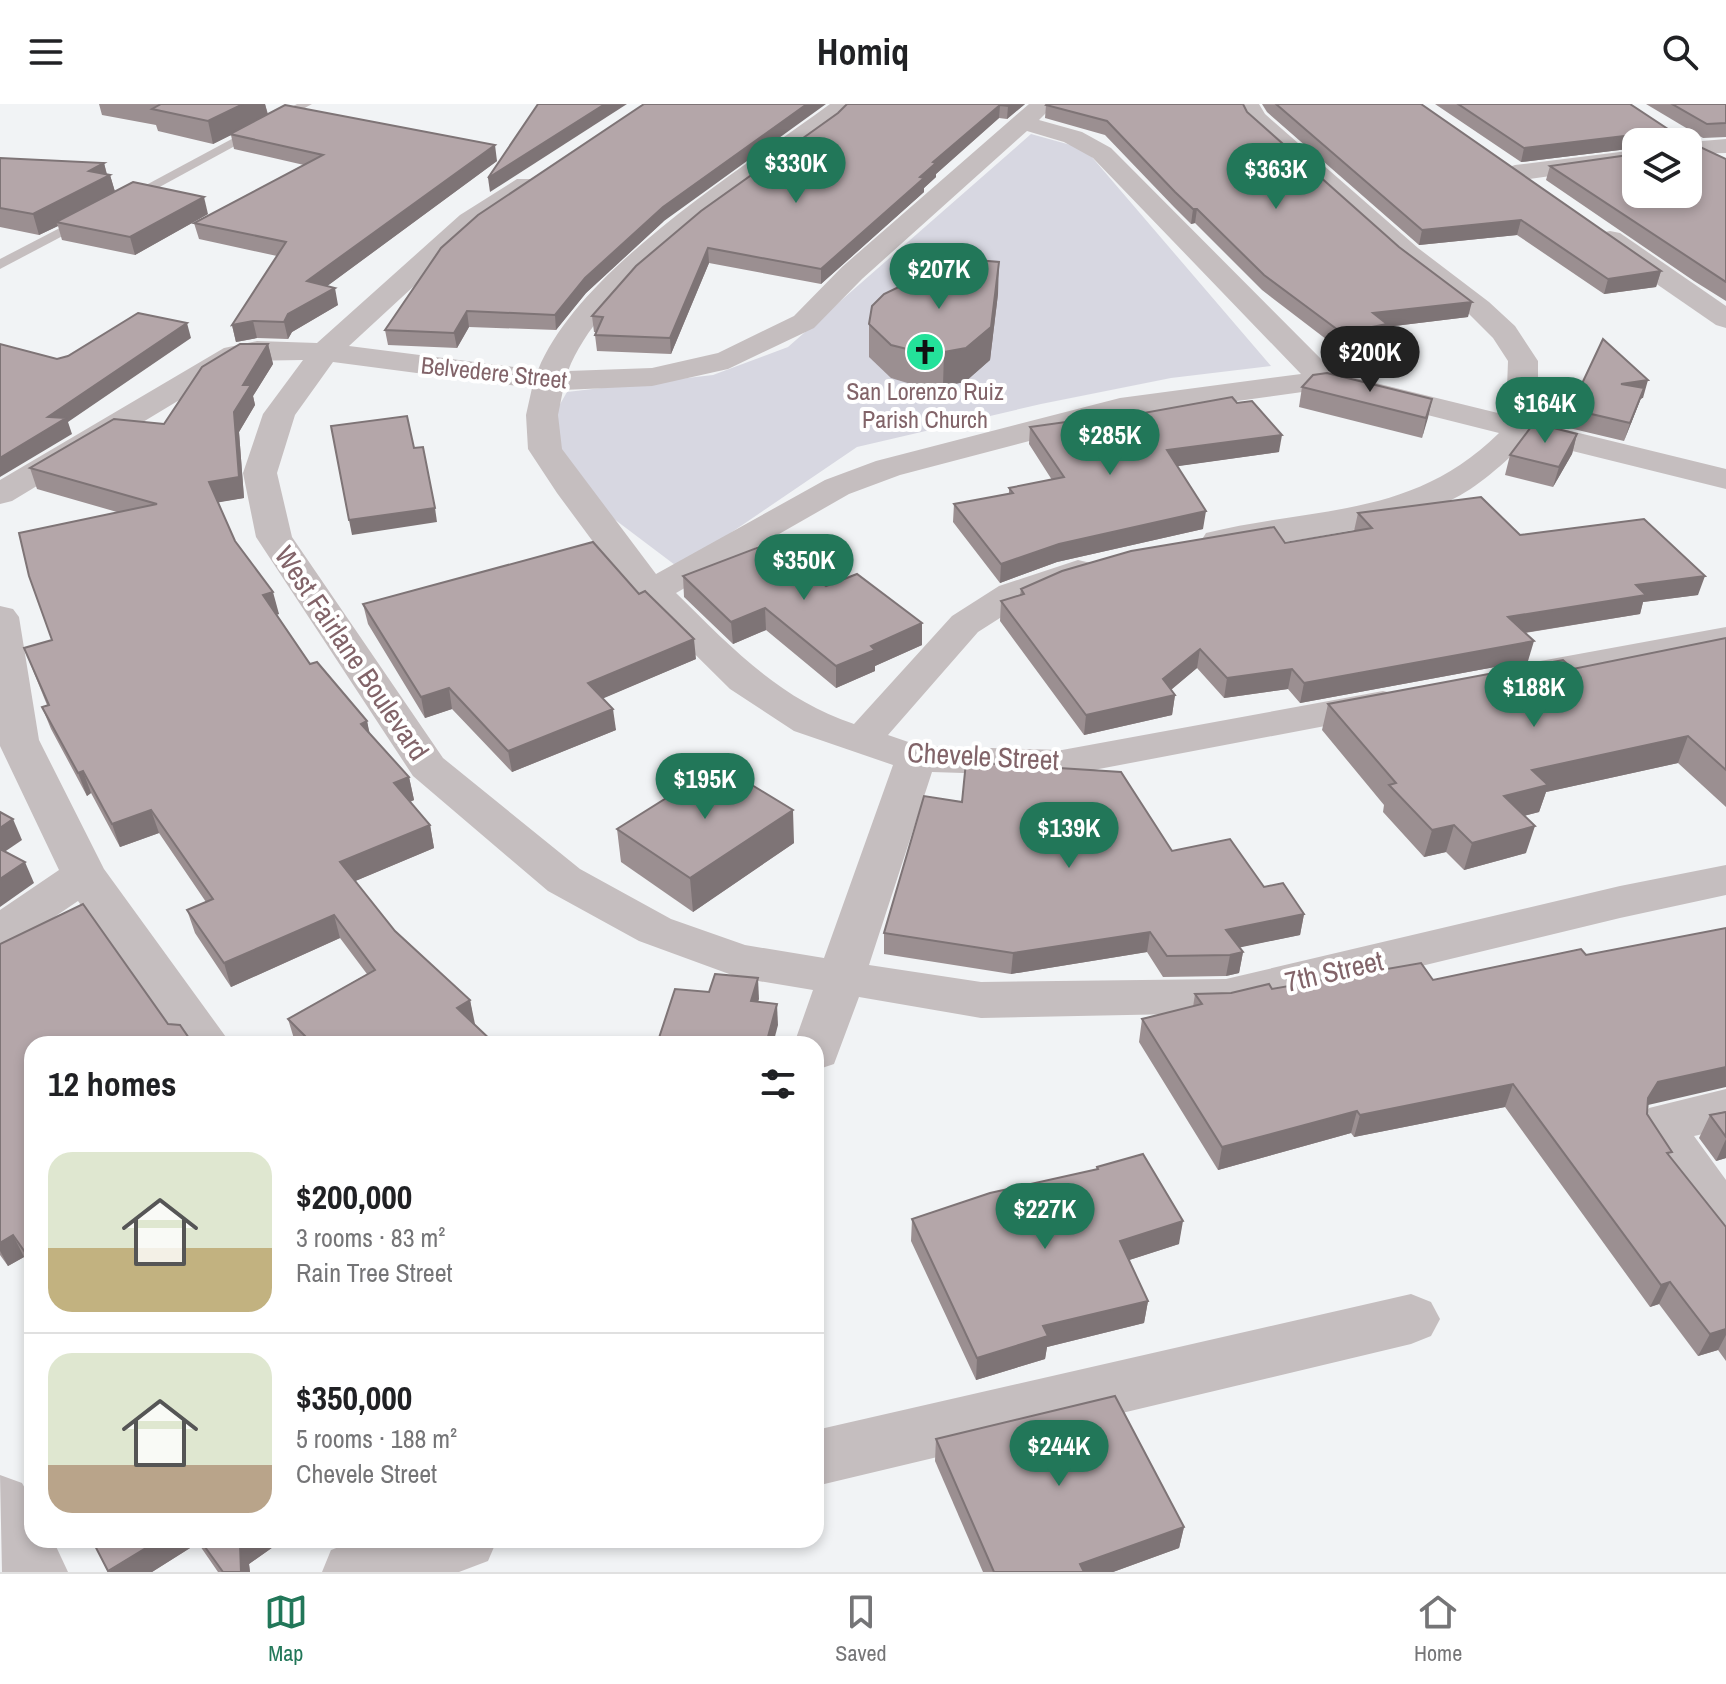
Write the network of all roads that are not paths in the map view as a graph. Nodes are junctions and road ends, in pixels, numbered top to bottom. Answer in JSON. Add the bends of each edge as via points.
{"nodes":[{"id":1,"x":306,"y":104,"type":"edge"},
{"id":2,"x":845,"y":104,"type":"edge"},
{"id":3,"x":1247,"y":104,"type":"edge"},
{"id":4,"x":1033,"y":113,"type":"edge"},
{"id":5,"x":1702,"y":145,"type":"edge"},
{"id":6,"x":1726,"y":146,"type":"edge"},
{"id":7,"x":1702,"y":152,"type":"edge"},
{"id":8,"x":1490,"y":156,"type":"edge"},
{"id":9,"x":1622,"y":159,"type":"edge"},
{"id":10,"x":559,"y":162,"type":"edge"},
{"id":11,"x":1726,"y":166,"type":"edge"},
{"id":12,"x":1515,"y":173,"type":"junction"},
{"id":13,"x":1540,"y":190,"type":"edge"},
{"id":14,"x":111,"y":207,"type":"edge"},
{"id":15,"x":97,"y":214,"type":"edge"},
{"id":16,"x":1590,"y":225,"type":"edge"},
{"id":17,"x":0,"y":265,"type":"edge"},
{"id":18,"x":1726,"y":319,"type":"edge"},
{"id":19,"x":325,"y":352,"type":"junction"},
{"id":20,"x":1324,"y":380,"type":"junction"},
{"id":21,"x":549,"y":381,"type":"junction"},
{"id":22,"x":1522,"y":428,"type":"junction"},
{"id":23,"x":1726,"y":479,"type":"edge"},
{"id":24,"x":0,"y":494,"type":"edge"},
{"id":25,"x":1187,"y":546,"type":"edge"},
{"id":26,"x":1115,"y":562,"type":"edge"},
{"id":27,"x":653,"y":591,"type":"junction"},
{"id":28,"x":0,"y":617,"type":"edge"},
{"id":29,"x":1726,"y":639,"type":"edge"},
{"id":30,"x":4,"y":668,"type":"edge"},
{"id":31,"x":1479,"y":685,"type":"edge"},
{"id":32,"x":1417,"y":696,"type":"edge"},
{"id":33,"x":860,"y":742,"type":"junction"},
{"id":34,"x":916,"y":759,"type":"junction"},
{"id":35,"x":84,"y":875,"type":"junction"},
{"id":36,"x":1726,"y":880,"type":"edge"},
{"id":37,"x":0,"y":932,"type":"edge"},
{"id":38,"x":841,"y":977,"type":"junction"},
{"id":39,"x":200,"y":1036,"type":"edge"},
{"id":40,"x":821,"y":1036,"type":"edge"},
{"id":41,"x":1726,"y":1109,"type":"edge"},
{"id":42,"x":1726,"y":1222,"type":"edge"},
{"id":43,"x":1411,"y":1319,"type":"dead end"},
{"id":44,"x":824,"y":1456,"type":"edge"},
{"id":45,"x":0,"y":1504,"type":"edge"},
{"id":46,"x":437,"y":1548,"type":"edge"},
{"id":47,"x":36,"y":1572,"type":"edge"},
{"id":48,"x":354,"y":1572,"type":"edge"}],
"edges":[{"from":1,"to":14,"type":"lane"},
{"from":2,"to":21,"type":"street","name":"Chevele Street","via":[[659,243],[585,315],[563,345]]},
{"from":3,"to":22,"type":"street","via":[[1255,118],[1408,254],[1504,332],[1523,361]]},
{"from":4,"to":20,"type":"street","via":[[1102,153]]},
{"from":4,"to":21,"type":"street","name":"Belvedere Street","via":[[804,322],[728,360],[652,377]]},
{"from":5,"to":6,"type":"street"},
{"from":7,"to":11,"type":"street"},
{"from":8,"to":12,"type":"street"},
{"from":9,"to":12,"type":"street"},
{"from":10,"to":19,"type":"street","name":"West Fairlane Boulevard","via":[[469,221]]},
{"from":12,"to":13,"type":"street"},
{"from":15,"to":17,"type":"lane"},
{"from":16,"to":18,"type":"street"},
{"from":19,"to":21,"type":"street","name":"Belvedere Street"},
{"from":19,"to":24,"type":"street","name":"Belvedere Street","via":[[235,354]]},
{"from":19,"to":38,"type":"street","name":"West Fairlane Boulevard","via":[[279,414],[260,473],[274,537],[428,767],[564,880],[655,930],[740,961]]},
{"from":20,"to":22,"type":"street"},
{"from":20,"to":27,"type":"street","via":[[1120,408],[888,468],[837,487]]},
{"from":21,"to":27,"type":"street","name":"Chevele Street","via":[[542,415],[545,449]]},
{"from":22,"to":23,"type":"street"},
{"from":22,"to":25,"type":"street","via":[[1441,492],[1364,517]]},
{"from":26,"to":33,"type":"street","via":[[1012,594],[965,624]]},
{"from":27,"to":33,"type":"street","name":"Chevele Street","via":[[744,681],[808,722]]},
{"from":28,"to":30,"type":"street"},
{"from":29,"to":31,"type":"street"},
{"from":30,"to":35,"type":"street","via":[[18,740]]},
{"from":32,"to":34,"type":"street","name":"Chevele Street","via":[[1062,763]]},
{"from":33,"to":34,"type":"street","name":"Chevele Street"},
{"from":34,"to":38,"type":"street"},
{"from":35,"to":37,"type":"street"},
{"from":35,"to":39,"type":"street"},
{"from":36,"to":38,"type":"street","name":"7th Street","via":[[1226,996],[981,1000]]},
{"from":38,"to":40,"type":"street"},
{"from":41,"to":42,"type":"street","via":[[1667,1122],[1666,1137]]},
{"from":43,"to":44,"type":"street"},
{"from":45,"to":47,"type":"street"},
{"from":46,"to":48,"type":"street"}]}
